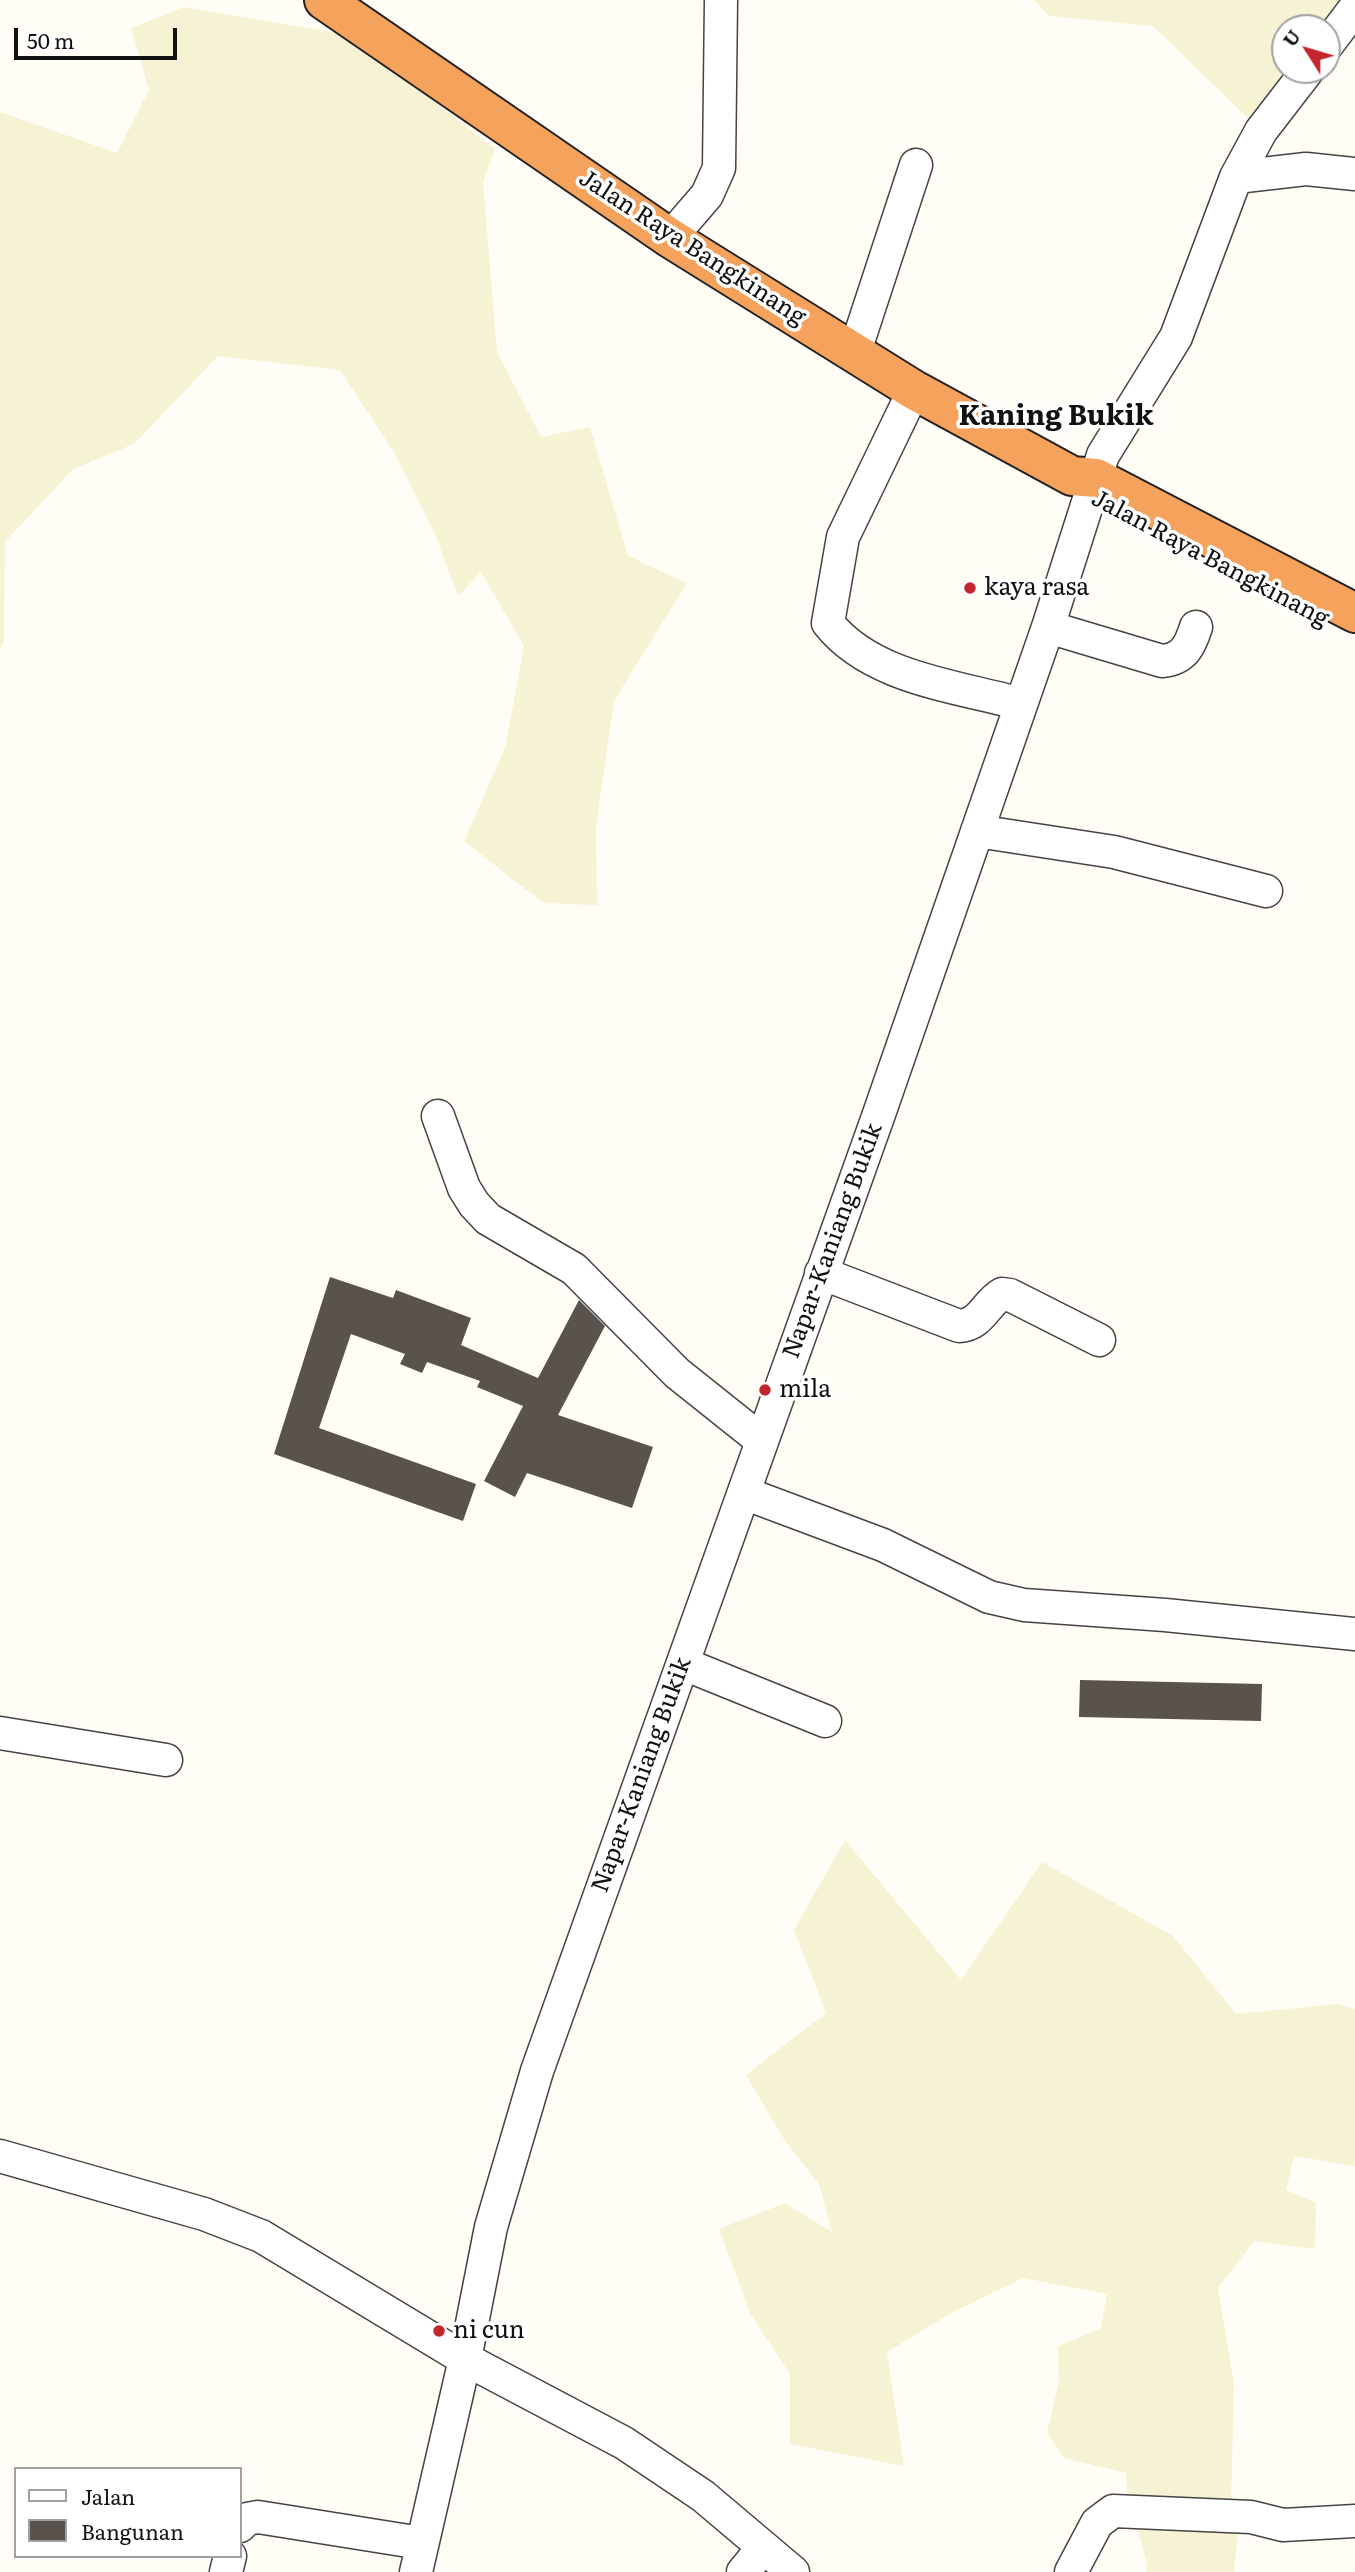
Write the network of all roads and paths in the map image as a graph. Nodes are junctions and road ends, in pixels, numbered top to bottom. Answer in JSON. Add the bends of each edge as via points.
{"nodes":[{"id":1,"x":324,"y":0,"type":"edge"},
{"id":2,"x":721,"y":0,"type":"edge"},
{"id":3,"x":1355,"y":8,"type":"edge"},
{"id":4,"x":1341,"y":26,"type":"edge"},
{"id":5,"x":1297,"y":84,"type":"edge"},
{"id":6,"x":916,"y":165,"type":"dead end"},
{"id":7,"x":1355,"y":174,"type":"edge"},
{"id":8,"x":1236,"y":177,"type":"junction"},
{"id":9,"x":670,"y":238,"type":"junction"},
{"id":10,"x":855,"y":351,"type":"junction"},
{"id":11,"x":914,"y":390,"type":"junction"},
{"id":12,"x":1085,"y":484,"type":"junction"},
{"id":13,"x":1355,"y":613,"type":"edge"},
{"id":14,"x":1196,"y":626,"type":"dead end"},
{"id":15,"x":1048,"y":627,"type":"junction"},
{"id":16,"x":1355,"y":635,"type":"edge"},
{"id":17,"x":1021,"y":704,"type":"junction"},
{"id":18,"x":976,"y":831,"type":"junction"},
{"id":19,"x":1266,"y":891,"type":"dead end"},
{"id":20,"x":438,"y":1116,"type":"dead end"},
{"id":21,"x":821,"y":1273,"type":"junction"},
{"id":22,"x":1099,"y":1340,"type":"dead end"},
{"id":23,"x":761,"y":1440,"type":"junction"},
{"id":24,"x":744,"y":1493,"type":"junction"},
{"id":25,"x":1355,"y":1634,"type":"edge"},
{"id":26,"x":684,"y":1664,"type":"junction"},
{"id":27,"x":825,"y":1721,"type":"dead end"},
{"id":28,"x":0,"y":1733,"type":"edge"},
{"id":29,"x":166,"y":1760,"type":"dead end"},
{"id":30,"x":0,"y":2156,"type":"edge"},
{"id":31,"x":465,"y":2359,"type":"junction"},
{"id":32,"x":1355,"y":2521,"type":"edge"},
{"id":33,"x":242,"y":2524,"type":"edge"},
{"id":34,"x":763,"y":2548,"type":"junction"},
{"id":35,"x":419,"y":2557,"type":"edge"},
{"id":36,"x":743,"y":2572,"type":"edge"},
{"id":37,"x":793,"y":2572,"type":"edge"},
{"id":38,"x":1071,"y":2572,"type":"edge"}],
"edges":[{"from":1,"to":9,"type":"highway","name":"Jalan Raya Bangkinang"},
{"from":2,"to":9,"type":"street","via":[[719,168],[707,195]]},
{"from":3,"to":4,"type":"street"},
{"from":5,"to":8,"type":"street","name":"Napar-Kaniang Bukik","via":[[1261,131]]},
{"from":6,"to":10,"type":"street"},
{"from":7,"to":8,"type":"street","via":[[1306,169]]},
{"from":8,"to":12,"type":"street","name":"Napar-Kaniang Bukik","via":[[1177,337]]},
{"from":9,"to":10,"type":"highway","name":"Jalan Raya Bangkinang"},
{"from":10,"to":11,"type":"highway","name":"Jalan Raya Bangkinang"},
{"from":11,"to":12,"type":"highway","name":"Jalan Raya Bangkinang"},
{"from":11,"to":17,"type":"street","via":[[843,537],[828,623],[858,652],[892,669]]},
{"from":12,"to":13,"type":"highway","name":"Jalan Raya Bangkinang"},
{"from":12,"to":15,"type":"street","name":"Napar-Kaniang Bukik"},
{"from":12,"to":16,"type":"highway","name":"Jalan Raya Bangkinang"},
{"from":14,"to":15,"type":"street","via":[[1184,653],[1162,661]]},
{"from":15,"to":17,"type":"street","name":"Napar-Kaniang Bukik"},
{"from":17,"to":18,"type":"street","name":"Napar-Kaniang Bukik"},
{"from":18,"to":19,"type":"street","via":[[1114,852]]},
{"from":18,"to":21,"type":"street","name":"Napar-Kaniang Bukik"},
{"from":20,"to":23,"type":"street","via":[[464,1188],[488,1219],[575,1269],[677,1373]]},
{"from":21,"to":22,"type":"street","via":[[959,1326],[977,1321],[994,1299],[1010,1295]]},
{"from":21,"to":23,"type":"street","name":"Napar-Kaniang Bukik"},
{"from":23,"to":24,"type":"street","name":"Napar-Kaniang Bukik"},
{"from":24,"to":25,"type":"street","via":[[883,1545],[989,1597],[1024,1605]]},
{"from":24,"to":26,"type":"street","name":"Napar-Kaniang Bukik"},
{"from":26,"to":27,"type":"street"},
{"from":26,"to":31,"type":"street","name":"Napar-Kaniang Bukik","via":[[530,2095],[494,2215]]},
{"from":28,"to":29,"type":"street"},
{"from":30,"to":31,"type":"street","via":[[233,2223]]},
{"from":31,"to":34,"type":"street","via":[[624,2443],[703,2496]]},
{"from":31,"to":35,"type":"street","name":"Napar-Kaniang Bukik"},
{"from":32,"to":38,"type":"street","via":[[1283,2525],[1251,2517],[1112,2511],[1097,2523]]},
{"from":33,"to":35,"type":"street","via":[[258,2517]]},
{"from":34,"to":36,"type":"street"},
{"from":34,"to":37,"type":"street"}]}
